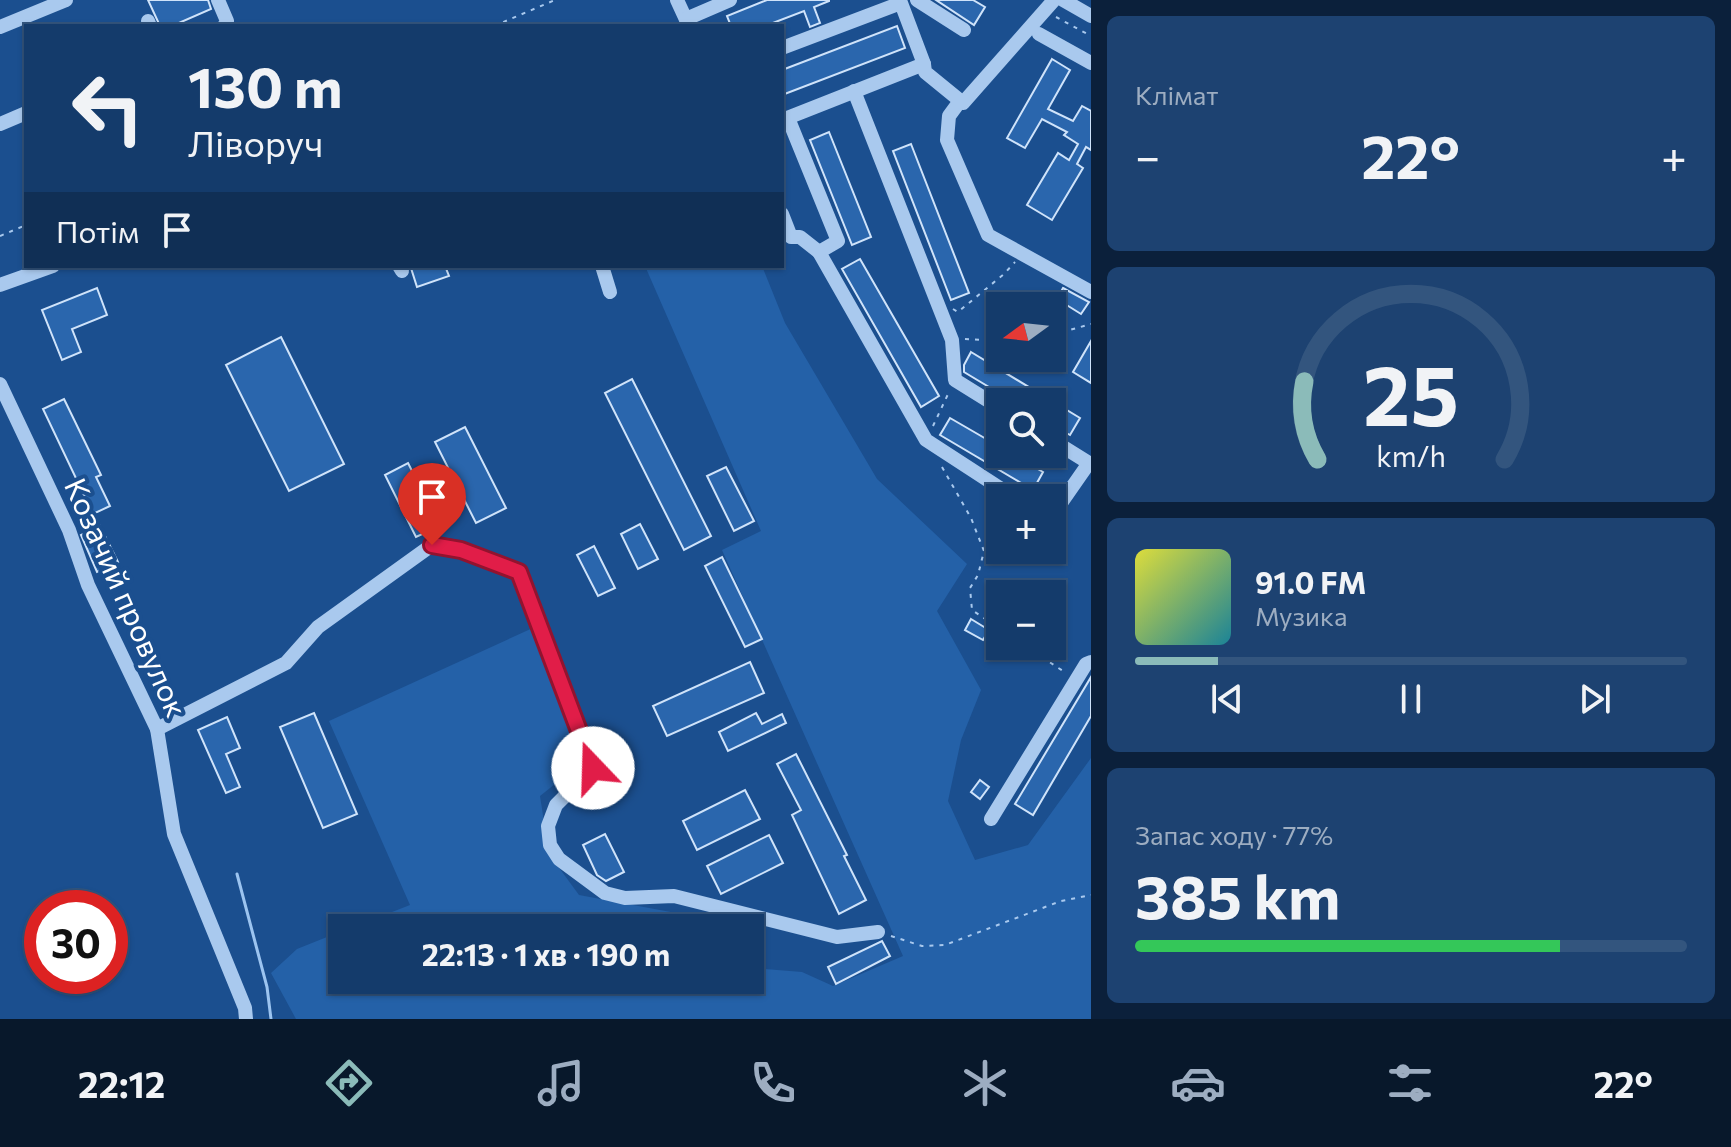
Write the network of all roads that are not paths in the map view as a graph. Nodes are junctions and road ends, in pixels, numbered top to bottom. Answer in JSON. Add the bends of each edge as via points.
{"nodes":[{"id":1,"x":66,"y":0,"type":"edge"},
{"id":2,"x":218,"y":0,"type":"edge"},
{"id":3,"x":677,"y":0,"type":"edge"},
{"id":4,"x":730,"y":0,"type":"edge"},
{"id":5,"x":917,"y":0,"type":"edge"},
{"id":6,"x":1063,"y":0,"type":"edge"},
{"id":7,"x":905,"y":1,"type":"edge"},
{"id":8,"x":1050,"y":5,"type":"edge"},
{"id":9,"x":1091,"y":16,"type":"edge"},
{"id":10,"x":688,"y":22,"type":"edge"},
{"id":11,"x":225,"y":24,"type":"edge"},
{"id":12,"x":0,"y":27,"type":"edge"},
{"id":13,"x":964,"y":30,"type":"dead end"},
{"id":14,"x":1039,"y":34,"type":"dead end"},
{"id":15,"x":784,"y":47,"type":"edge"},
{"id":16,"x":1091,"y":63,"type":"edge"},
{"id":17,"x":924,"y":64,"type":"junction"},
{"id":18,"x":854,"y":91,"type":"junction"},
{"id":19,"x":960,"y":101,"type":"junction"},
{"id":20,"x":24,"y":114,"type":"edge"},
{"id":21,"x":785,"y":119,"type":"edge"},
{"id":22,"x":0,"y":124,"type":"edge"},
{"id":23,"x":784,"y":219,"type":"edge"},
{"id":24,"x":819,"y":252,"type":"junction"},
{"id":25,"x":47,"y":268,"type":"edge"},
{"id":26,"x":603,"y":268,"type":"edge"},
{"id":27,"x":0,"y":285,"type":"edge"},
{"id":28,"x":610,"y":292,"type":"dead end"},
{"id":29,"x":1091,"y":292,"type":"edge"},
{"id":30,"x":0,"y":384,"type":"edge"},
{"id":31,"x":986,"y":399,"type":"edge"},
{"id":32,"x":1066,"y":449,"type":"edge"},
{"id":33,"x":994,"y":484,"type":"edge"},
{"id":34,"x":1066,"y":496,"type":"edge"},
{"id":35,"x":1089,"y":663,"type":"edge"},
{"id":36,"x":157,"y":729,"type":"junction"},
{"id":37,"x":991,"y":819,"type":"dead end"},
{"id":38,"x":878,"y":932,"type":"road end"},
{"id":39,"x":246,"y":1019,"type":"edge"}],
"edges":[{"from":1,"to":12,"type":"street"},
{"from":2,"to":11,"type":"street"},
{"from":3,"to":10,"type":"street"},
{"from":4,"to":10,"type":"street"},
{"from":5,"to":13,"type":"street"},
{"from":6,"to":9,"type":"street"},
{"from":7,"to":15,"type":"street"},
{"from":7,"to":17,"type":"street"},
{"from":8,"to":19,"type":"street"},
{"from":14,"to":16,"type":"street"},
{"from":17,"to":18,"type":"street"},
{"from":17,"to":19,"type":"street","via":[[925,72]]},
{"from":18,"to":21,"type":"street"},
{"from":18,"to":31,"type":"street","via":[[952,340],[955,380]]},
{"from":19,"to":29,"type":"street","via":[[949,116],[947,140],[988,235]]},
{"from":20,"to":22,"type":"street"},
{"from":21,"to":24,"type":"street","via":[[838,241]]},
{"from":23,"to":24,"type":"street","via":[[791,237],[800,237]]},
{"from":24,"to":33,"type":"street","via":[[926,440]]},
{"from":25,"to":27,"type":"street"},
{"from":26,"to":28,"type":"street"},
{"from":30,"to":36,"type":"street","name":"Козачий провулок"},
{"from":32,"to":34,"type":"street","via":[[1089,463]]},
{"from":35,"to":37,"type":"street"},
{"from":36,"to":38,"type":"street","via":[[286,663],[318,627],[432,545],[461,550],[519,572],[593,768],[556,805],[548,826],[550,845],[559,859],[605,893],[625,898],[674,896],[837,937]]},
{"from":36,"to":39,"type":"street","name":"Козачий провулок","via":[[174,834]]}]}
